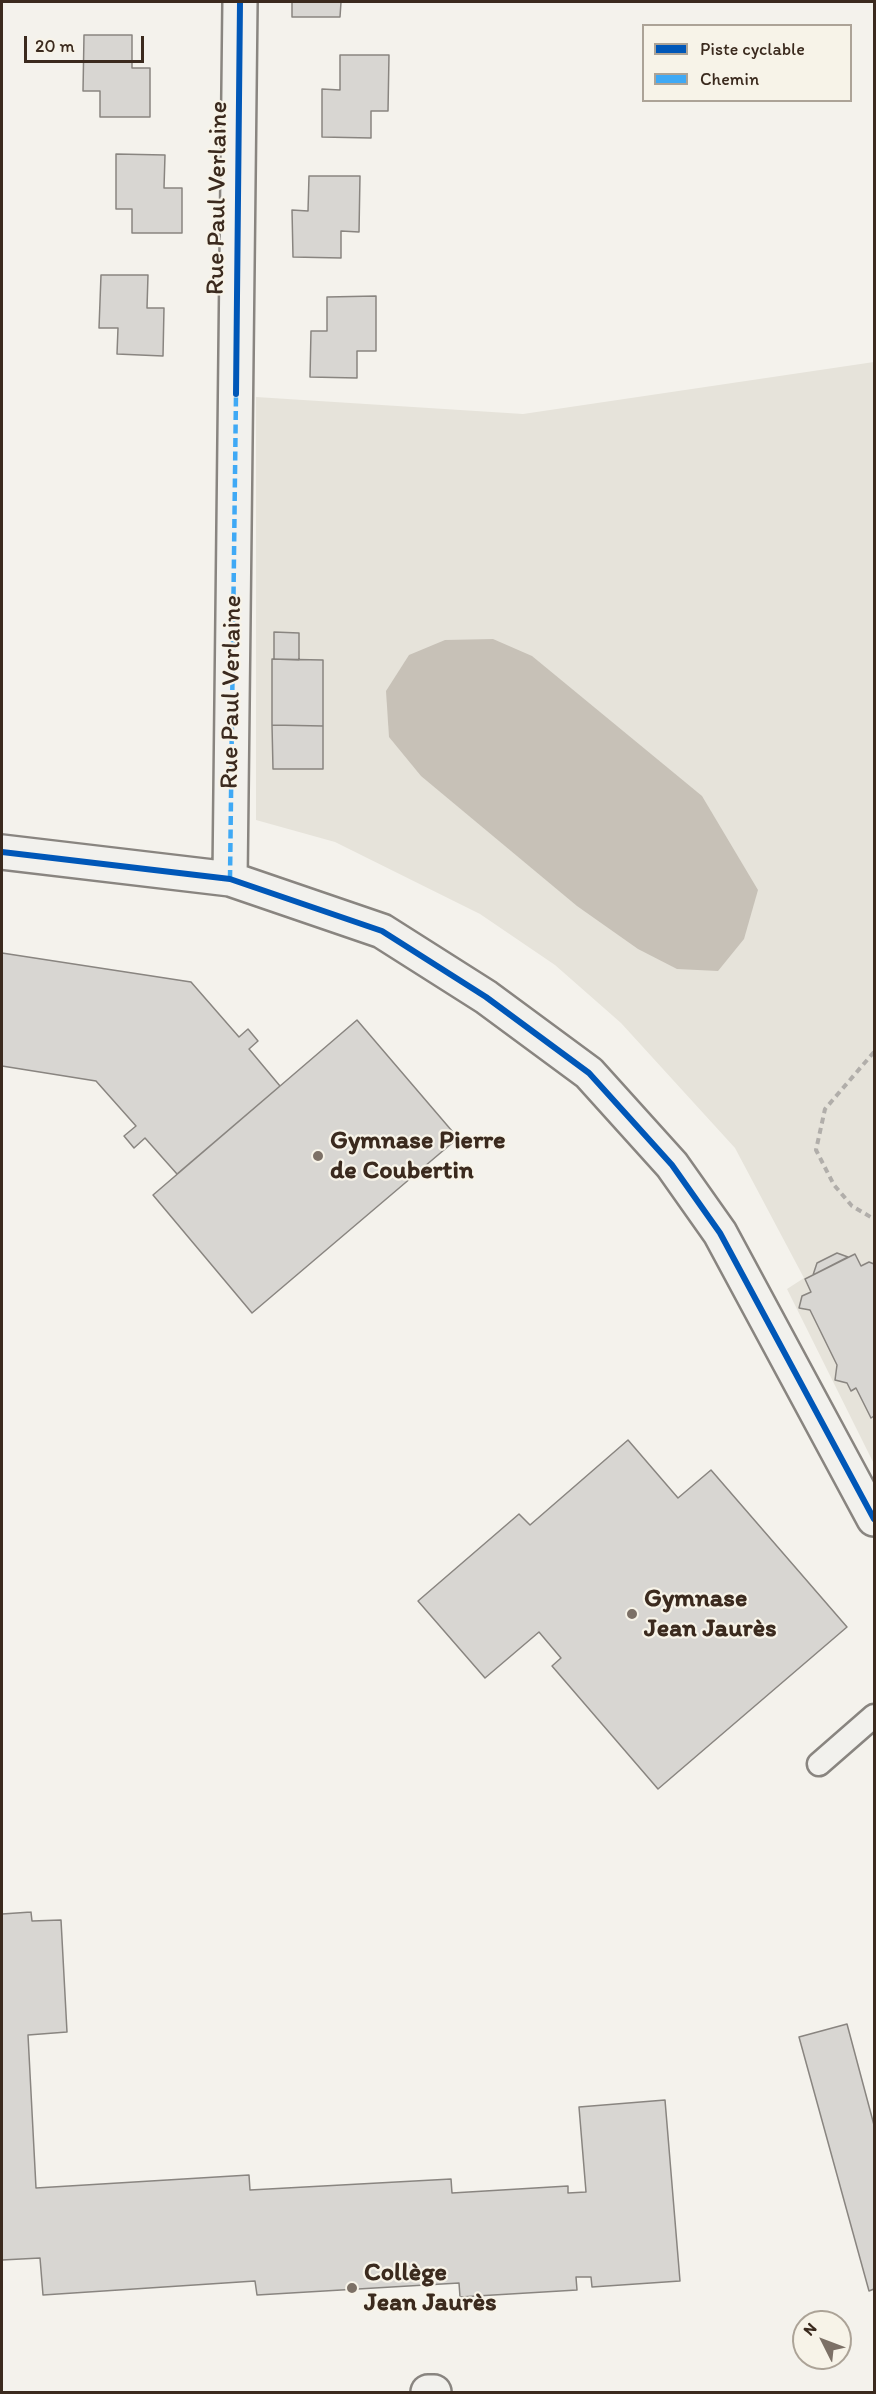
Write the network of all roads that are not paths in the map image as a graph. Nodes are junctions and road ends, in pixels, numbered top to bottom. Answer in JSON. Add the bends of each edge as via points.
{"nodes":[{"id":1,"x":240,"y":2,"type":"edge"},
{"id":2,"x":2,"y":852,"type":"edge"},
{"id":3,"x":230,"y":879,"type":"junction"},
{"id":4,"x":874,"y":1519,"type":"edge"},
{"id":5,"x":874,"y":1716,"type":"edge"},
{"id":6,"x":819,"y":1764,"type":"dead end"},
{"id":7,"x":428,"y":2392,"type":"edge"},
{"id":8,"x":434,"y":2392,"type":"edge"}],
"edges":[{"from":1,"to":3,"type":"street","name":"Rue Paul Verlaine"},
{"from":2,"to":3,"type":"street"},
{"from":3,"to":4,"type":"street","via":[[382,931],[486,997],[589,1073],[672,1165],[720,1233]]},
{"from":5,"to":6,"type":"lane"},
{"from":7,"to":8,"type":"street"}]}
